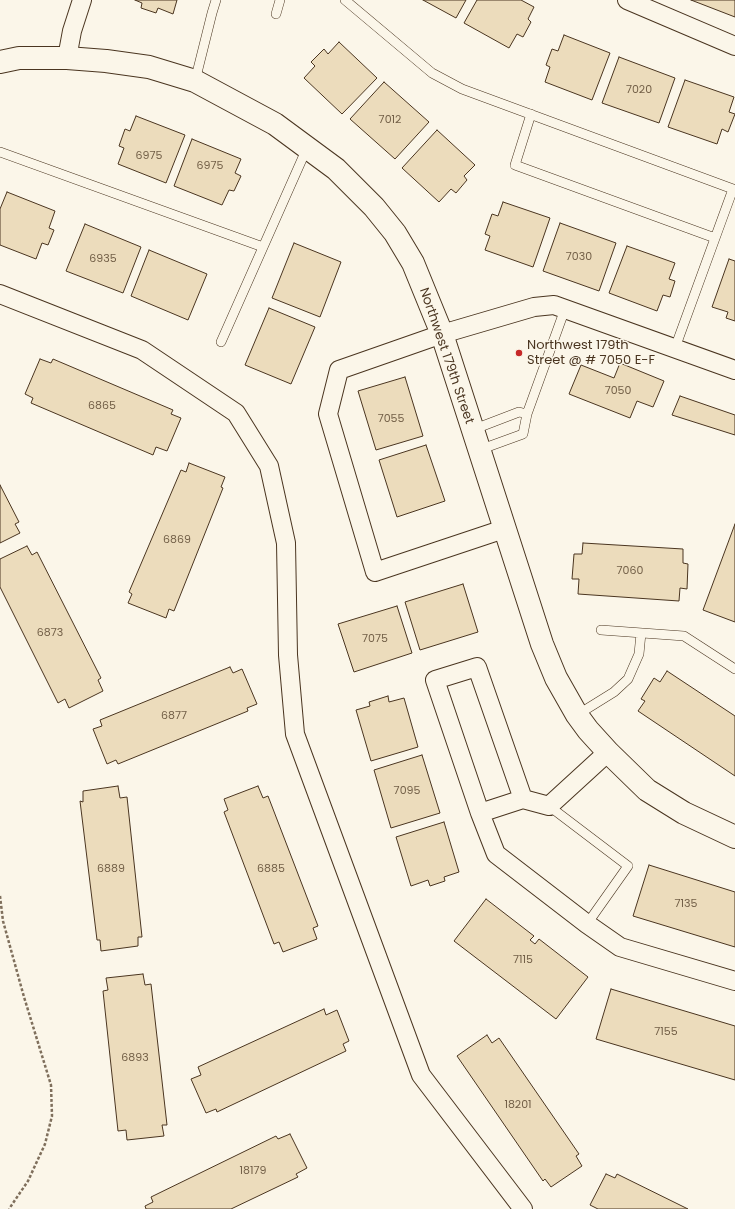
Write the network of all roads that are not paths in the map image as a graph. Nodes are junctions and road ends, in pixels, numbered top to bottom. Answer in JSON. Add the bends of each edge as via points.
{"nodes":[{"id":1,"x":82,"y":0,"type":"edge"},
{"id":2,"x":216,"y":0,"type":"edge"},
{"id":3,"x":280,"y":0,"type":"edge"},
{"id":4,"x":345,"y":0,"type":"edge"},
{"id":5,"x":627,"y":0,"type":"edge"},
{"id":6,"x":646,"y":4,"type":"edge"},
{"id":7,"x":276,"y":14,"type":"dead end"},
{"id":8,"x":735,"y":46,"type":"edge"},
{"id":9,"x":67,"y":58,"type":"junction"},
{"id":10,"x":0,"y":62,"type":"edge"},
{"id":11,"x":195,"y":81,"type":"junction"},
{"id":12,"x":531,"y":114,"type":"junction"},
{"id":13,"x":307,"y":148,"type":"junction"},
{"id":14,"x":0,"y":152,"type":"edge"},
{"id":15,"x":715,"y":238,"type":"junction"},
{"id":16,"x":263,"y":246,"type":"junction"},
{"id":17,"x":0,"y":294,"type":"edge"},
{"id":18,"x":565,"y":309,"type":"junction"},
{"id":19,"x":442,"y":334,"type":"junction"},
{"id":20,"x":221,"y":342,"type":"dead end"},
{"id":21,"x":675,"y":348,"type":"junction"},
{"id":22,"x":735,"y":370,"type":"edge"},
{"id":23,"x":527,"y":414,"type":"junction"},
{"id":24,"x":476,"y":440,"type":"junction"},
{"id":25,"x":504,"y":529,"type":"junction"},
{"id":26,"x":601,"y":630,"type":"dead end"},
{"id":27,"x":641,"y":633,"type":"junction"},
{"id":28,"x":735,"y":669,"type":"edge"},
{"id":29,"x":577,"y":715,"type":"junction"},
{"id":30,"x":608,"y":752,"type":"junction"},
{"id":31,"x":523,"y":799,"type":"junction"},
{"id":32,"x":549,"y":806,"type":"junction"},
{"id":33,"x":480,"y":813,"type":"junction"},
{"id":34,"x":735,"y":837,"type":"edge"},
{"id":35,"x":587,"y":924,"type":"junction"},
{"id":36,"x":735,"y":981,"type":"edge"},
{"id":37,"x":523,"y":1209,"type":"edge"}],
"edges":[{"from":1,"to":9,"type":"street"},
{"from":2,"to":11,"type":"lane"},
{"from":3,"to":7,"type":"lane"},
{"from":4,"to":12,"type":"lane","via":[[432,73],[462,88]]},
{"from":5,"to":6,"type":"street"},
{"from":6,"to":8,"type":"street"},
{"from":9,"to":10,"type":"street","name":"Northwest 179th Street","via":[[19,58]]},
{"from":9,"to":11,"type":"street","name":"Northwest 179th Street","via":[[106,60],[149,67]]},
{"from":11,"to":13,"type":"street","name":"Northwest 179th Street","via":[[274,124]]},
{"from":12,"to":15,"type":"lane","via":[[515,165]]},
{"from":12,"to":15,"type":"lane","via":[[733,188]]},
{"from":13,"to":16,"type":"lane"},
{"from":13,"to":19,"type":"street","name":"Northwest 179th Street","via":[[336,169],[374,207],[395,233],[413,263]]},
{"from":14,"to":16,"type":"lane"},
{"from":15,"to":21,"type":"lane"},
{"from":16,"to":20,"type":"lane"},
{"from":17,"to":37,"type":"street","via":[[142,350],[236,413],[269,466],[286,543],[288,655],[295,734],[421,1075]]},
{"from":18,"to":19,"type":"street","via":[[554,305],[534,307]]},
{"from":18,"to":21,"type":"street"},
{"from":18,"to":23,"type":"lane"},
{"from":19,"to":24,"type":"street","name":"Northwest 179th Street"},
{"from":19,"to":25,"type":"street","via":[[339,370],[328,414],[375,572]]},
{"from":21,"to":22,"type":"street"},
{"from":23,"to":24,"type":"lane","via":[[519,412]]},
{"from":23,"to":24,"type":"lane","via":[[523,434]]},
{"from":24,"to":25,"type":"street","name":"Northwest 179th Street"},
{"from":25,"to":29,"type":"street","name":"Northwest 179th Street","via":[[542,644],[556,678]]},
{"from":26,"to":27,"type":"lane"},
{"from":27,"to":28,"type":"lane","via":[[684,636]]},
{"from":27,"to":29,"type":"lane","via":[[639,654],[628,679],[614,692]]},
{"from":29,"to":30,"type":"street","name":"Northwest 179th Street"},
{"from":30,"to":32,"type":"street"},
{"from":30,"to":34,"type":"street","name":"Northwest 179th Street","via":[[647,790],[684,813]]},
{"from":31,"to":32,"type":"street"},
{"from":31,"to":33,"type":"street"},
{"from":31,"to":33,"type":"street","via":[[477,667],[435,680]]},
{"from":32,"to":35,"type":"lane","via":[[628,866]]},
{"from":33,"to":35,"type":"street","via":[[496,854]]},
{"from":35,"to":36,"type":"street","via":[[620,947]]}]}
